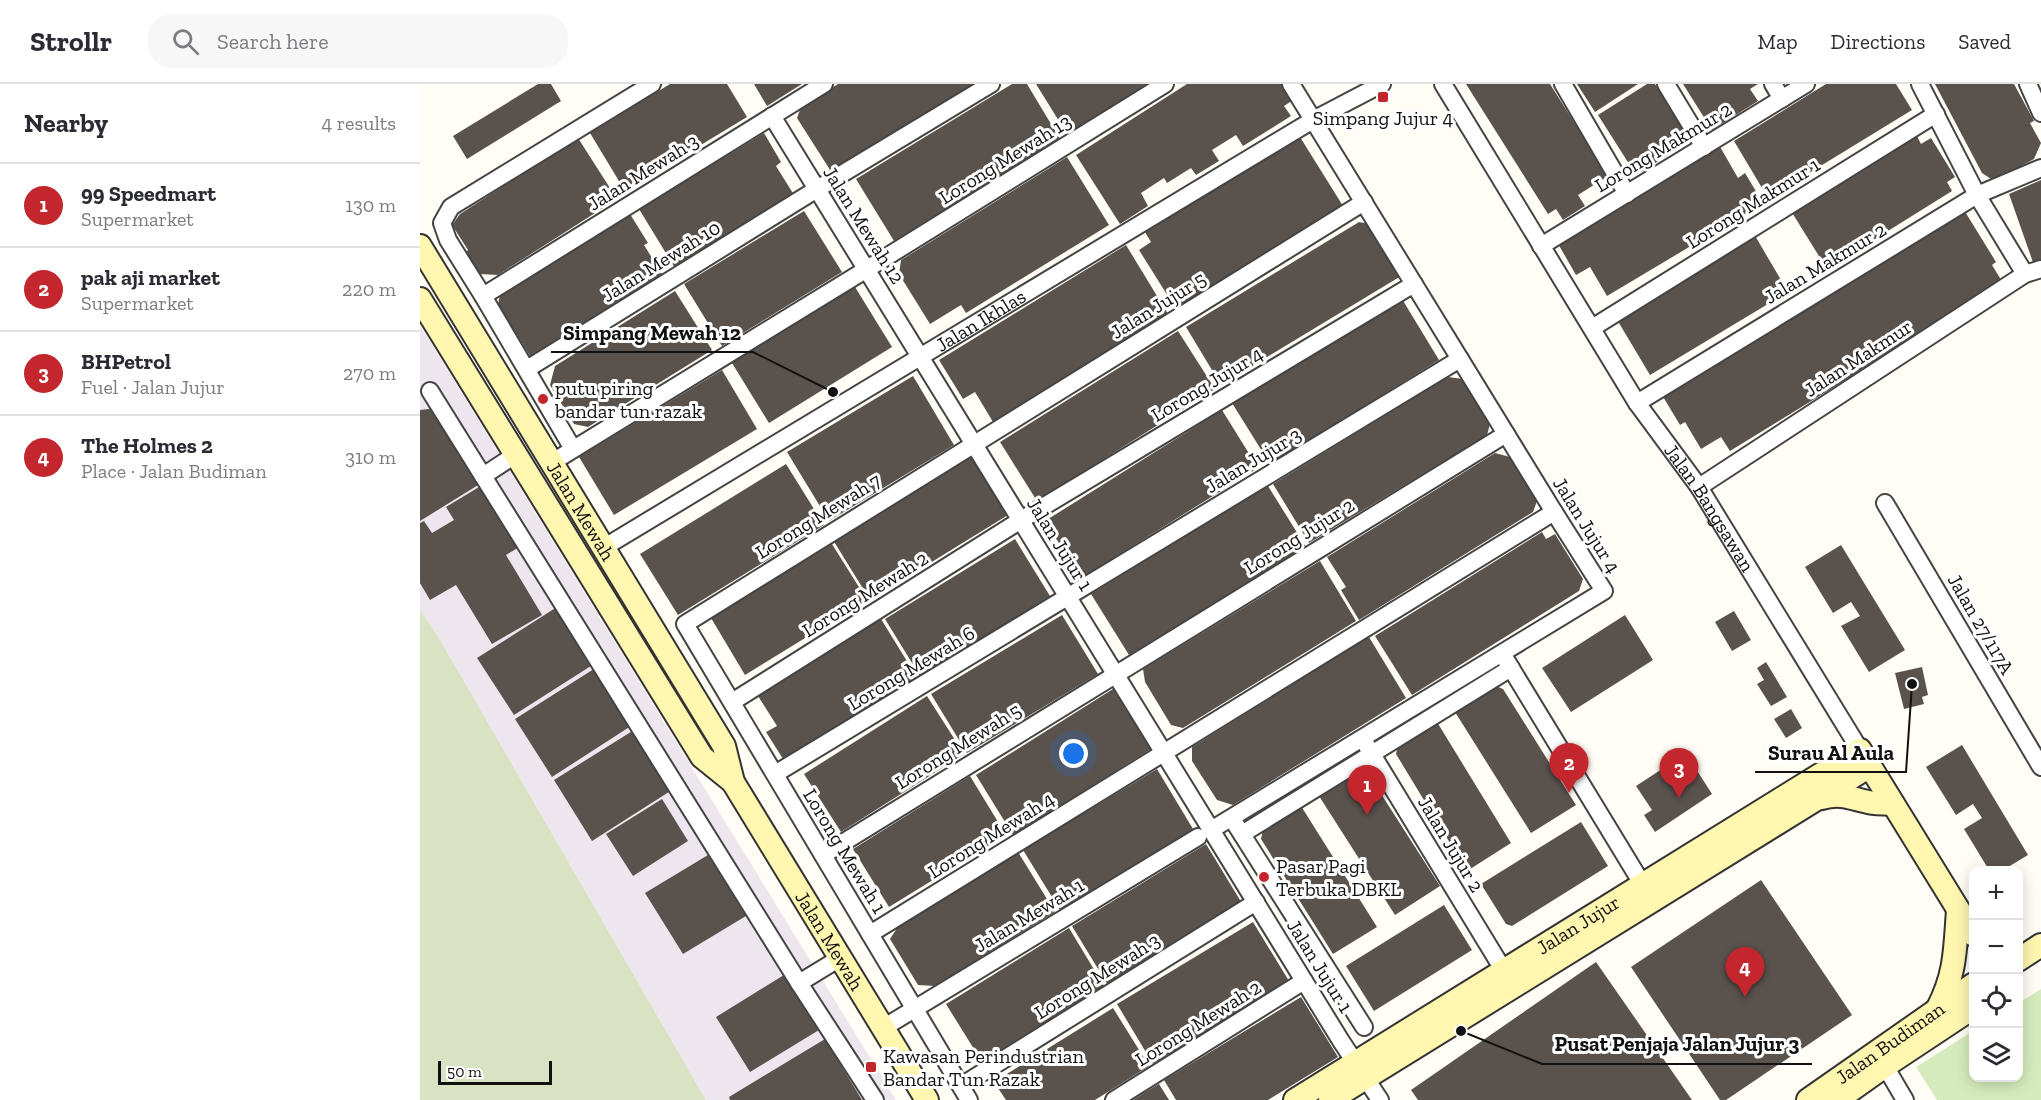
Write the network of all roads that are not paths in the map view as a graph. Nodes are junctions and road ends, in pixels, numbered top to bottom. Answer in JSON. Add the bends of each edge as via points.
{"nodes":[{"id":1,"x":652,"y":84,"type":"edge"},
{"id":2,"x":824,"y":84,"type":"edge"},
{"id":3,"x":991,"y":84,"type":"edge"},
{"id":4,"x":1165,"y":84,"type":"edge"},
{"id":5,"x":1292,"y":84,"type":"edge"},
{"id":6,"x":1382,"y":84,"type":"edge"},
{"id":7,"x":1443,"y":84,"type":"edge"},
{"id":8,"x":1563,"y":84,"type":"edge"},
{"id":9,"x":1666,"y":84,"type":"edge"},
{"id":10,"x":1773,"y":84,"type":"edge"},
{"id":11,"x":1806,"y":84,"type":"edge"},
{"id":12,"x":1920,"y":84,"type":"edge"},
{"id":13,"x":2028,"y":84,"type":"edge"},
{"id":14,"x":1782,"y":99,"type":"junction"},
{"id":15,"x":2041,"y":113,"type":"edge"},
{"id":16,"x":1936,"y":114,"type":"junction"},
{"id":17,"x":772,"y":116,"type":"junction"},
{"id":18,"x":1313,"y":120,"type":"junction"},
{"id":19,"x":1704,"y":147,"type":"junction"},
{"id":20,"x":2041,"y":168,"type":"edge"},
{"id":21,"x":817,"y":189,"type":"junction"},
{"id":22,"x":1627,"y":194,"type":"junction"},
{"id":23,"x":1977,"y":195,"type":"junction"},
{"id":24,"x":1364,"y":202,"type":"junction"},
{"id":25,"x":420,"y":246,"type":"edge"},
{"id":26,"x":1541,"y":246,"type":"junction"},
{"id":27,"x":867,"y":269,"type":"junction"},
{"id":28,"x":2041,"y":269,"type":"edge"},
{"id":29,"x":2025,"y":274,"type":"junction"},
{"id":30,"x":1414,"y":284,"type":"junction"},
{"id":31,"x":483,"y":296,"type":"junction"},
{"id":32,"x":420,"y":299,"type":"edge"},
{"id":33,"x":1592,"y":328,"type":"junction"},
{"id":34,"x":920,"y":357,"type":"junction"},
{"id":35,"x":1460,"y":359,"type":"junction"},
{"id":36,"x":527,"y":369,"type":"junction"},
{"id":37,"x":430,"y":391,"type":"dead end"},
{"id":38,"x":1636,"y":403,"type":"junction"},
{"id":39,"x":1506,"y":434,"type":"junction"},
{"id":40,"x":974,"y":444,"type":"junction"},
{"id":41,"x":573,"y":448,"type":"junction"},
{"id":42,"x":515,"y":455,"type":"junction"},
{"id":43,"x":550,"y":463,"type":"junction"},
{"id":44,"x":483,"y":476,"type":"junction"},
{"id":45,"x":1699,"y":487,"type":"junction"},
{"id":46,"x":1885,"y":502,"type":"dead end"},
{"id":47,"x":1554,"y":512,"type":"junction"},
{"id":48,"x":1021,"y":520,"type":"junction"},
{"id":49,"x":603,"y":548,"type":"junction"},
{"id":50,"x":581,"y":562,"type":"junction"},
{"id":51,"x":1068,"y":597,"type":"junction"},
{"id":52,"x":685,"y":624,"type":"joint"},
{"id":53,"x":1502,"y":653,"type":"junction"},
{"id":54,"x":1511,"y":668,"type":"junction"},
{"id":55,"x":1115,"y":673,"type":"junction"},
{"id":56,"x":732,"y":702,"type":"junction"},
{"id":57,"x":1362,"y":738,"type":"junction"},
{"id":58,"x":1164,"y":753,"type":"junction"},
{"id":59,"x":1371,"y":754,"type":"junction"},
{"id":60,"x":1865,"y":758,"type":"junction"},
{"id":61,"x":2041,"y":767,"type":"edge"},
{"id":62,"x":775,"y":774,"type":"junction"},
{"id":63,"x":732,"y":782,"type":"junction"},
{"id":64,"x":1817,"y":799,"type":"junction"},
{"id":65,"x":1893,"y":804,"type":"junction"},
{"id":66,"x":1232,"y":818,"type":"junction"},
{"id":67,"x":1204,"y":833,"type":"junction"},
{"id":68,"x":1242,"y":834,"type":"junction"},
{"id":69,"x":823,"y":855,"type":"junction"},
{"id":70,"x":1648,"y":893,"type":"junction"},
{"id":71,"x":1256,"y":902,"type":"junction"},
{"id":72,"x":1966,"y":916,"type":"edge"},
{"id":73,"x":870,"y":934,"type":"junction"},
{"id":74,"x":2041,"y":944,"type":"edge"},
{"id":75,"x":2023,"y":945,"type":"edge"},
{"id":76,"x":2023,"y":957,"type":"edge"},
{"id":77,"x":840,"y":958,"type":"junction"},
{"id":78,"x":1504,"y":971,"type":"junction"},
{"id":79,"x":1304,"y":981,"type":"junction"},
{"id":80,"x":799,"y":983,"type":"junction"},
{"id":81,"x":1969,"y":988,"type":"edge"},
{"id":82,"x":915,"y":1009,"type":"junction"},
{"id":83,"x":1937,"y":1010,"type":"junction"},
{"id":84,"x":1969,"y":1010,"type":"edge"},
{"id":85,"x":1364,"y":1027,"type":"dead end"},
{"id":86,"x":883,"y":1029,"type":"junction"},
{"id":87,"x":1885,"y":1066,"type":"junction"},
{"id":88,"x":1360,"y":1070,"type":"junction"},
{"id":89,"x":965,"y":1093,"type":"edge"},
{"id":90,"x":875,"y":1100,"type":"edge"},
{"id":91,"x":927,"y":1100,"type":"edge"},
{"id":92,"x":1114,"y":1100,"type":"edge"},
{"id":93,"x":1295,"y":1100,"type":"edge"},
{"id":94,"x":1330,"y":1100,"type":"edge"},
{"id":95,"x":1380,"y":1100,"type":"edge"},
{"id":96,"x":1808,"y":1100,"type":"edge"},
{"id":97,"x":1838,"y":1100,"type":"edge"},
{"id":98,"x":1905,"y":1100,"type":"edge"}],
"edges":[{"from":1,"to":31,"type":"street","via":[[452,207],[442,223],[448,240]]},
{"from":2,"to":17,"type":"street","name":"Jalan Mewah 3"},
{"from":3,"to":21,"type":"street","name":"Jalan Mewah 10"},
{"from":4,"to":27,"type":"street","name":"Lorong Mewah 13"},
{"from":5,"to":18,"type":"street","name":"Jalan Jujur 4"},
{"from":6,"to":18,"type":"street","name":"Jalan Ikhlas"},
{"from":7,"to":26,"type":"street","name":"Jalan Bangsawan"},
{"from":8,"to":22,"type":"street"},
{"from":9,"to":19,"type":"street"},
{"from":10,"to":14,"type":"street"},
{"from":11,"to":14,"type":"street","name":"Lorong Makmur 2"},
{"from":12,"to":16,"type":"street"},
{"from":13,"to":15,"type":"street"},
{"from":14,"to":19,"type":"street","name":"Lorong Makmur 2"},
{"from":16,"to":23,"type":"street"},
{"from":16,"to":33,"type":"street","name":"Lorong Makmur 1"},
{"from":17,"to":21,"type":"street","name":"Jalan Mewah 12"},
{"from":17,"to":31,"type":"street","name":"Jalan Mewah 3"},
{"from":18,"to":24,"type":"street","name":"Jalan Jujur 4"},
{"from":18,"to":34,"type":"street","name":"Jalan Ikhlas"},
{"from":19,"to":22,"type":"street","name":"Lorong Makmur 2"},
{"from":20,"to":23,"type":"street","name":"Jalan Makmur 2"},
{"from":21,"to":27,"type":"street","name":"Jalan Mewah 12"},
{"from":21,"to":36,"type":"street","name":"Jalan Mewah 10"},
{"from":22,"to":26,"type":"street","name":"Lorong Makmur 2"},
{"from":23,"to":29,"type":"street"},
{"from":23,"to":38,"type":"street","name":"Jalan Makmur 2"},
{"from":24,"to":30,"type":"street","name":"Jalan Jujur 4"},
{"from":24,"to":40,"type":"street","name":"Jalan Jujur 5"},
{"from":25,"to":43,"type":"street","name":"Jalan Mewah"},
{"from":26,"to":33,"type":"street","name":"Jalan Bangsawan"},
{"from":27,"to":34,"type":"street","name":"Jalan Mewah 12"},
{"from":27,"to":41,"type":"street","name":"Lorong Mewah 13"},
{"from":28,"to":29,"type":"street","name":"Jalan Makmur"},
{"from":29,"to":45,"type":"street","name":"Jalan Makmur"},
{"from":30,"to":35,"type":"street","name":"Jalan Jujur 4"},
{"from":30,"to":48,"type":"street","name":"Lorong Jujur 4"},
{"from":31,"to":36,"type":"street"},
{"from":32,"to":42,"type":"street","name":"Jalan Mewah"},
{"from":33,"to":38,"type":"street","name":"Jalan Bangsawan"},
{"from":34,"to":40,"type":"street","name":"Jalan Jujur 1"},
{"from":34,"to":49,"type":"street","name":"Jalan Ikhlas"},
{"from":35,"to":39,"type":"street","name":"Jalan Jujur 4"},
{"from":35,"to":51,"type":"street","name":"Jalan Jujur 3"},
{"from":36,"to":41,"type":"street"},
{"from":37,"to":44,"type":"street"},
{"from":38,"to":45,"type":"street","name":"Jalan Bangsawan"},
{"from":39,"to":47,"type":"street","name":"Jalan Jujur 4"},
{"from":39,"to":55,"type":"street","name":"Lorong Jujur 2"},
{"from":40,"to":48,"type":"street","name":"Jalan Jujur 1"},
{"from":40,"to":52,"type":"street","name":"Lorong Mewah 7"},
{"from":41,"to":43,"type":"street","name":"Lorong Mewah 13"},
{"from":42,"to":44,"type":"street"},
{"from":42,"to":50,"type":"street","name":"Jalan Mewah"},
{"from":43,"to":49,"type":"street","name":"Jalan Mewah"},
{"from":44,"to":80,"type":"street"},
{"from":45,"to":60,"type":"street","name":"Jalan Bangsawan"},
{"from":46,"to":61,"type":"street","name":"Jalan 27/117A"},
{"from":47,"to":53,"type":"street","name":"Jalan Jujur 4","via":[[1604,591]]},
{"from":47,"to":58,"type":"street"},
{"from":48,"to":51,"type":"street","name":"Jalan Jujur 1"},
{"from":48,"to":56,"type":"street","name":"Lorong Mewah 2"},
{"from":49,"to":50,"type":"street","name":"Jalan Ikhlas"},
{"from":49,"to":63,"type":"street","name":"Jalan Mewah","via":[[724,746]]},
{"from":50,"to":63,"type":"street","name":"Jalan Mewah","via":[[702,757]]},
{"from":51,"to":55,"type":"street","name":"Jalan Jujur 1"},
{"from":51,"to":62,"type":"street","name":"Lorong Mewah 6"},
{"from":52,"to":56,"type":"street","name":"Lorong Mewah 1"},
{"from":53,"to":54,"type":"street"},
{"from":53,"to":57,"type":"street","name":"Jalan Jujur 4"},
{"from":54,"to":59,"type":"street"},
{"from":54,"to":70,"type":"street"},
{"from":55,"to":58,"type":"street","name":"Jalan Jujur 1"},
{"from":55,"to":69,"type":"street","name":"Lorong Mewah 5"},
{"from":56,"to":62,"type":"street","name":"Lorong Mewah 1"},
{"from":57,"to":59,"type":"street","name":"Jalan Jujur 2"},
{"from":57,"to":66,"type":"street","name":"Jalan Jujur 4"},
{"from":58,"to":67,"type":"street","name":"Jalan Jujur 1"},
{"from":58,"to":73,"type":"street","name":"Lorong Mewah 4"},
{"from":59,"to":68,"type":"street"},
{"from":59,"to":78,"type":"street","name":"Jalan Jujur 2"},
{"from":60,"to":64,"type":"street","name":"Jalan Jujur"},
{"from":60,"to":65,"type":"street","name":"Jalan Bangsawan"},
{"from":60,"to":70,"type":"street","name":"Jalan Jujur"},
{"from":62,"to":69,"type":"street","name":"Lorong Mewah 1"},
{"from":63,"to":77,"type":"street","name":"Jalan Mewah"},
{"from":64,"to":65,"type":"street","via":[[1850,796]]},
{"from":64,"to":70,"type":"street","name":"Jalan Jujur"},
{"from":65,"to":72,"type":"street","name":"Jalan Bangsawan"},
{"from":66,"to":67,"type":"street","name":"Jalan Jujur 4"},
{"from":66,"to":68,"type":"street"},
{"from":67,"to":71,"type":"street","name":"Jalan Jujur 1"},
{"from":67,"to":82,"type":"street","name":"Jalan Mewah 1"},
{"from":68,"to":85,"type":"street"},
{"from":69,"to":73,"type":"street","name":"Lorong Mewah 1"},
{"from":70,"to":78,"type":"street","name":"Jalan Jujur"},
{"from":70,"to":88,"type":"street","name":"Jalan Jujur"},
{"from":71,"to":79,"type":"street","name":"Jalan Jujur 1"},
{"from":71,"to":89,"type":"street","name":"Lorong Mewah 3"},
{"from":72,"to":83,"type":"street","via":[[1948,988]]},
{"from":73,"to":82,"type":"street","name":"Lorong Mewah 1"},
{"from":74,"to":75,"type":"street"},
{"from":74,"to":76,"type":"street"},
{"from":77,"to":80,"type":"street"},
{"from":77,"to":86,"type":"street","name":"Jalan Mewah"},
{"from":78,"to":88,"type":"street","name":"Jalan Jujur"},
{"from":79,"to":88,"type":"street","name":"Jalan Jujur 1"},
{"from":79,"to":92,"type":"street","name":"Lorong Mewah 2"},
{"from":80,"to":90,"type":"street"},
{"from":81,"to":83,"type":"street","name":"Jalan Budiman"},
{"from":82,"to":86,"type":"street","name":"Jalan Mewah 1"},
{"from":82,"to":89,"type":"street","name":"Lorong Mewah 1"},
{"from":83,"to":96,"type":"street","name":"Jalan Budiman"},
{"from":84,"to":87,"type":"street","name":"Jalan Budiman"},
{"from":86,"to":91,"type":"street","name":"Jalan Mewah"},
{"from":87,"to":97,"type":"street","name":"Jalan Budiman"},
{"from":87,"to":98,"type":"street"},
{"from":88,"to":93,"type":"street","name":"Jalan Jujur"},
{"from":88,"to":94,"type":"street","name":"Jalan Jujur"},
{"from":88,"to":95,"type":"street","name":"Jalan Jujur 1"}]}
